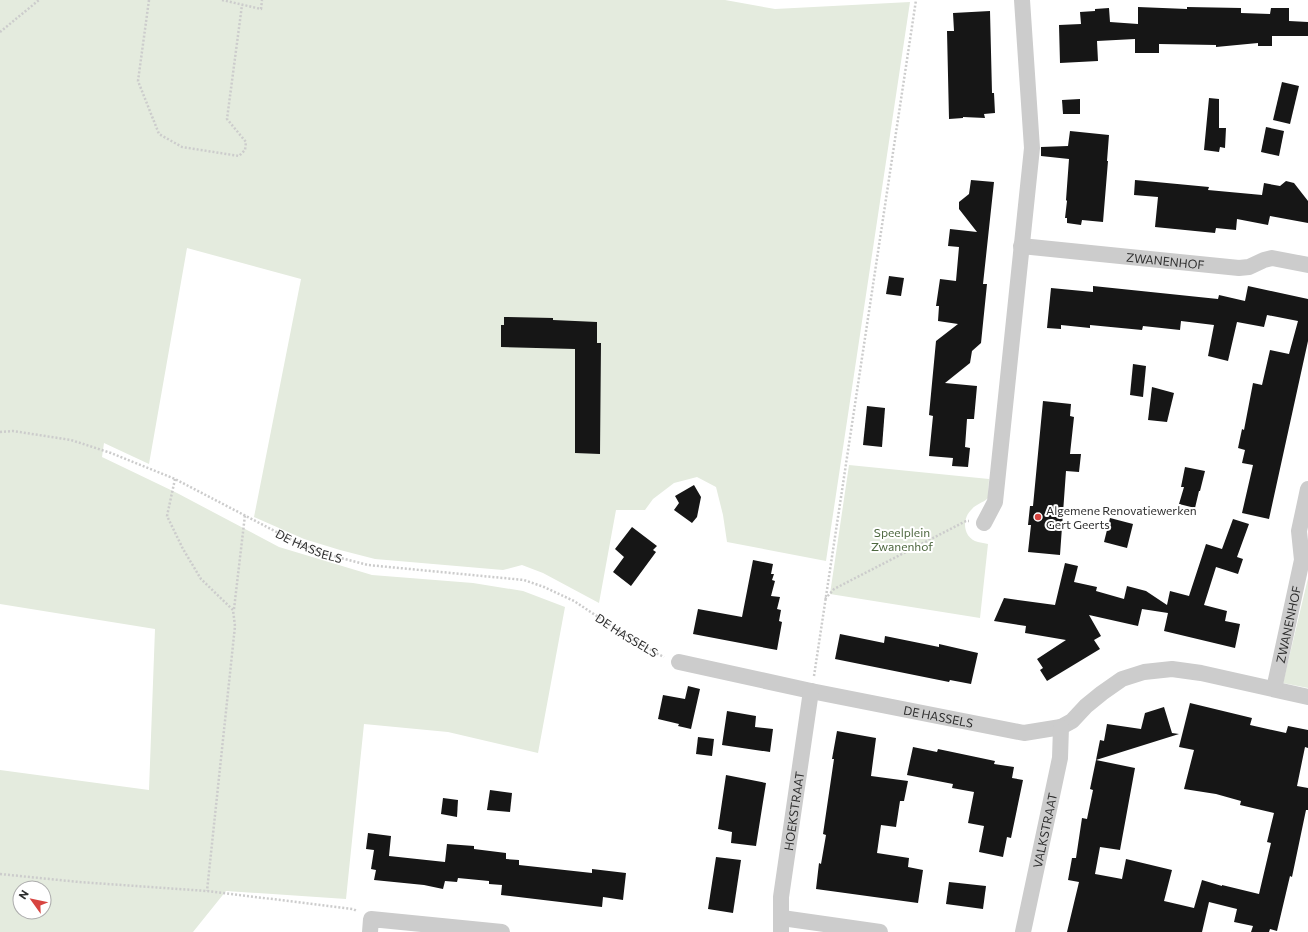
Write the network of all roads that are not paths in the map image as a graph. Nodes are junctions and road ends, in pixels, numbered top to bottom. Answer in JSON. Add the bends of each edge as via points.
{"nodes":[{"id":1,"x":1022,"y":0,"type":"edge"},
{"id":2,"x":1021,"y":246,"type":"junction"},
{"id":3,"x":1308,"y":265,"type":"edge"},
{"id":4,"x":1308,"y":489,"type":"edge"},
{"id":5,"x":984,"y":523,"type":"road end"},
{"id":6,"x":680,"y":662,"type":"road end"},
{"id":7,"x":1274,"y":689,"type":"junction"},
{"id":8,"x":811,"y":691,"type":"junction"},
{"id":9,"x":1308,"y":697,"type":"edge"},
{"id":10,"x":1061,"y":727,"type":"junction"},
{"id":11,"x":781,"y":925,"type":"edge"},
{"id":12,"x":370,"y":932,"type":"edge"},
{"id":13,"x":502,"y":932,"type":"edge"},
{"id":14,"x":880,"y":932,"type":"edge"},
{"id":15,"x":1023,"y":932,"type":"edge"}],
"edges":[{"from":1,"to":2,"type":"street","via":[[1032,148]]},
{"from":2,"to":3,"type":"street","name":"ZWANENHOF","via":[[1239,268],[1272,258]]},
{"from":2,"to":5,"type":"street","via":[[995,502]]},
{"from":4,"to":7,"type":"street","name":"ZWANENHOF","via":[[1299,531],[1302,560]]},
{"from":6,"to":8,"type":"street","name":"DE HASSELS"},
{"from":7,"to":9,"type":"street","name":"DE HASSELS"},
{"from":7,"to":10,"type":"street","name":"DE HASSELS","via":[[1172,669],[1144,672],[1122,679],[1086,706],[1072,721]]},
{"from":8,"to":10,"type":"street","name":"DE HASSELS","via":[[1024,733]]},
{"from":8,"to":11,"type":"street","name":"HOEKSTRAAT","via":[[781,897]]},
{"from":10,"to":15,"type":"street","name":"VALKSTRAAT","via":[[1060,758]]},
{"from":11,"to":14,"type":"street"},
{"from":12,"to":13,"type":"street","via":[[371,919]]}]}
